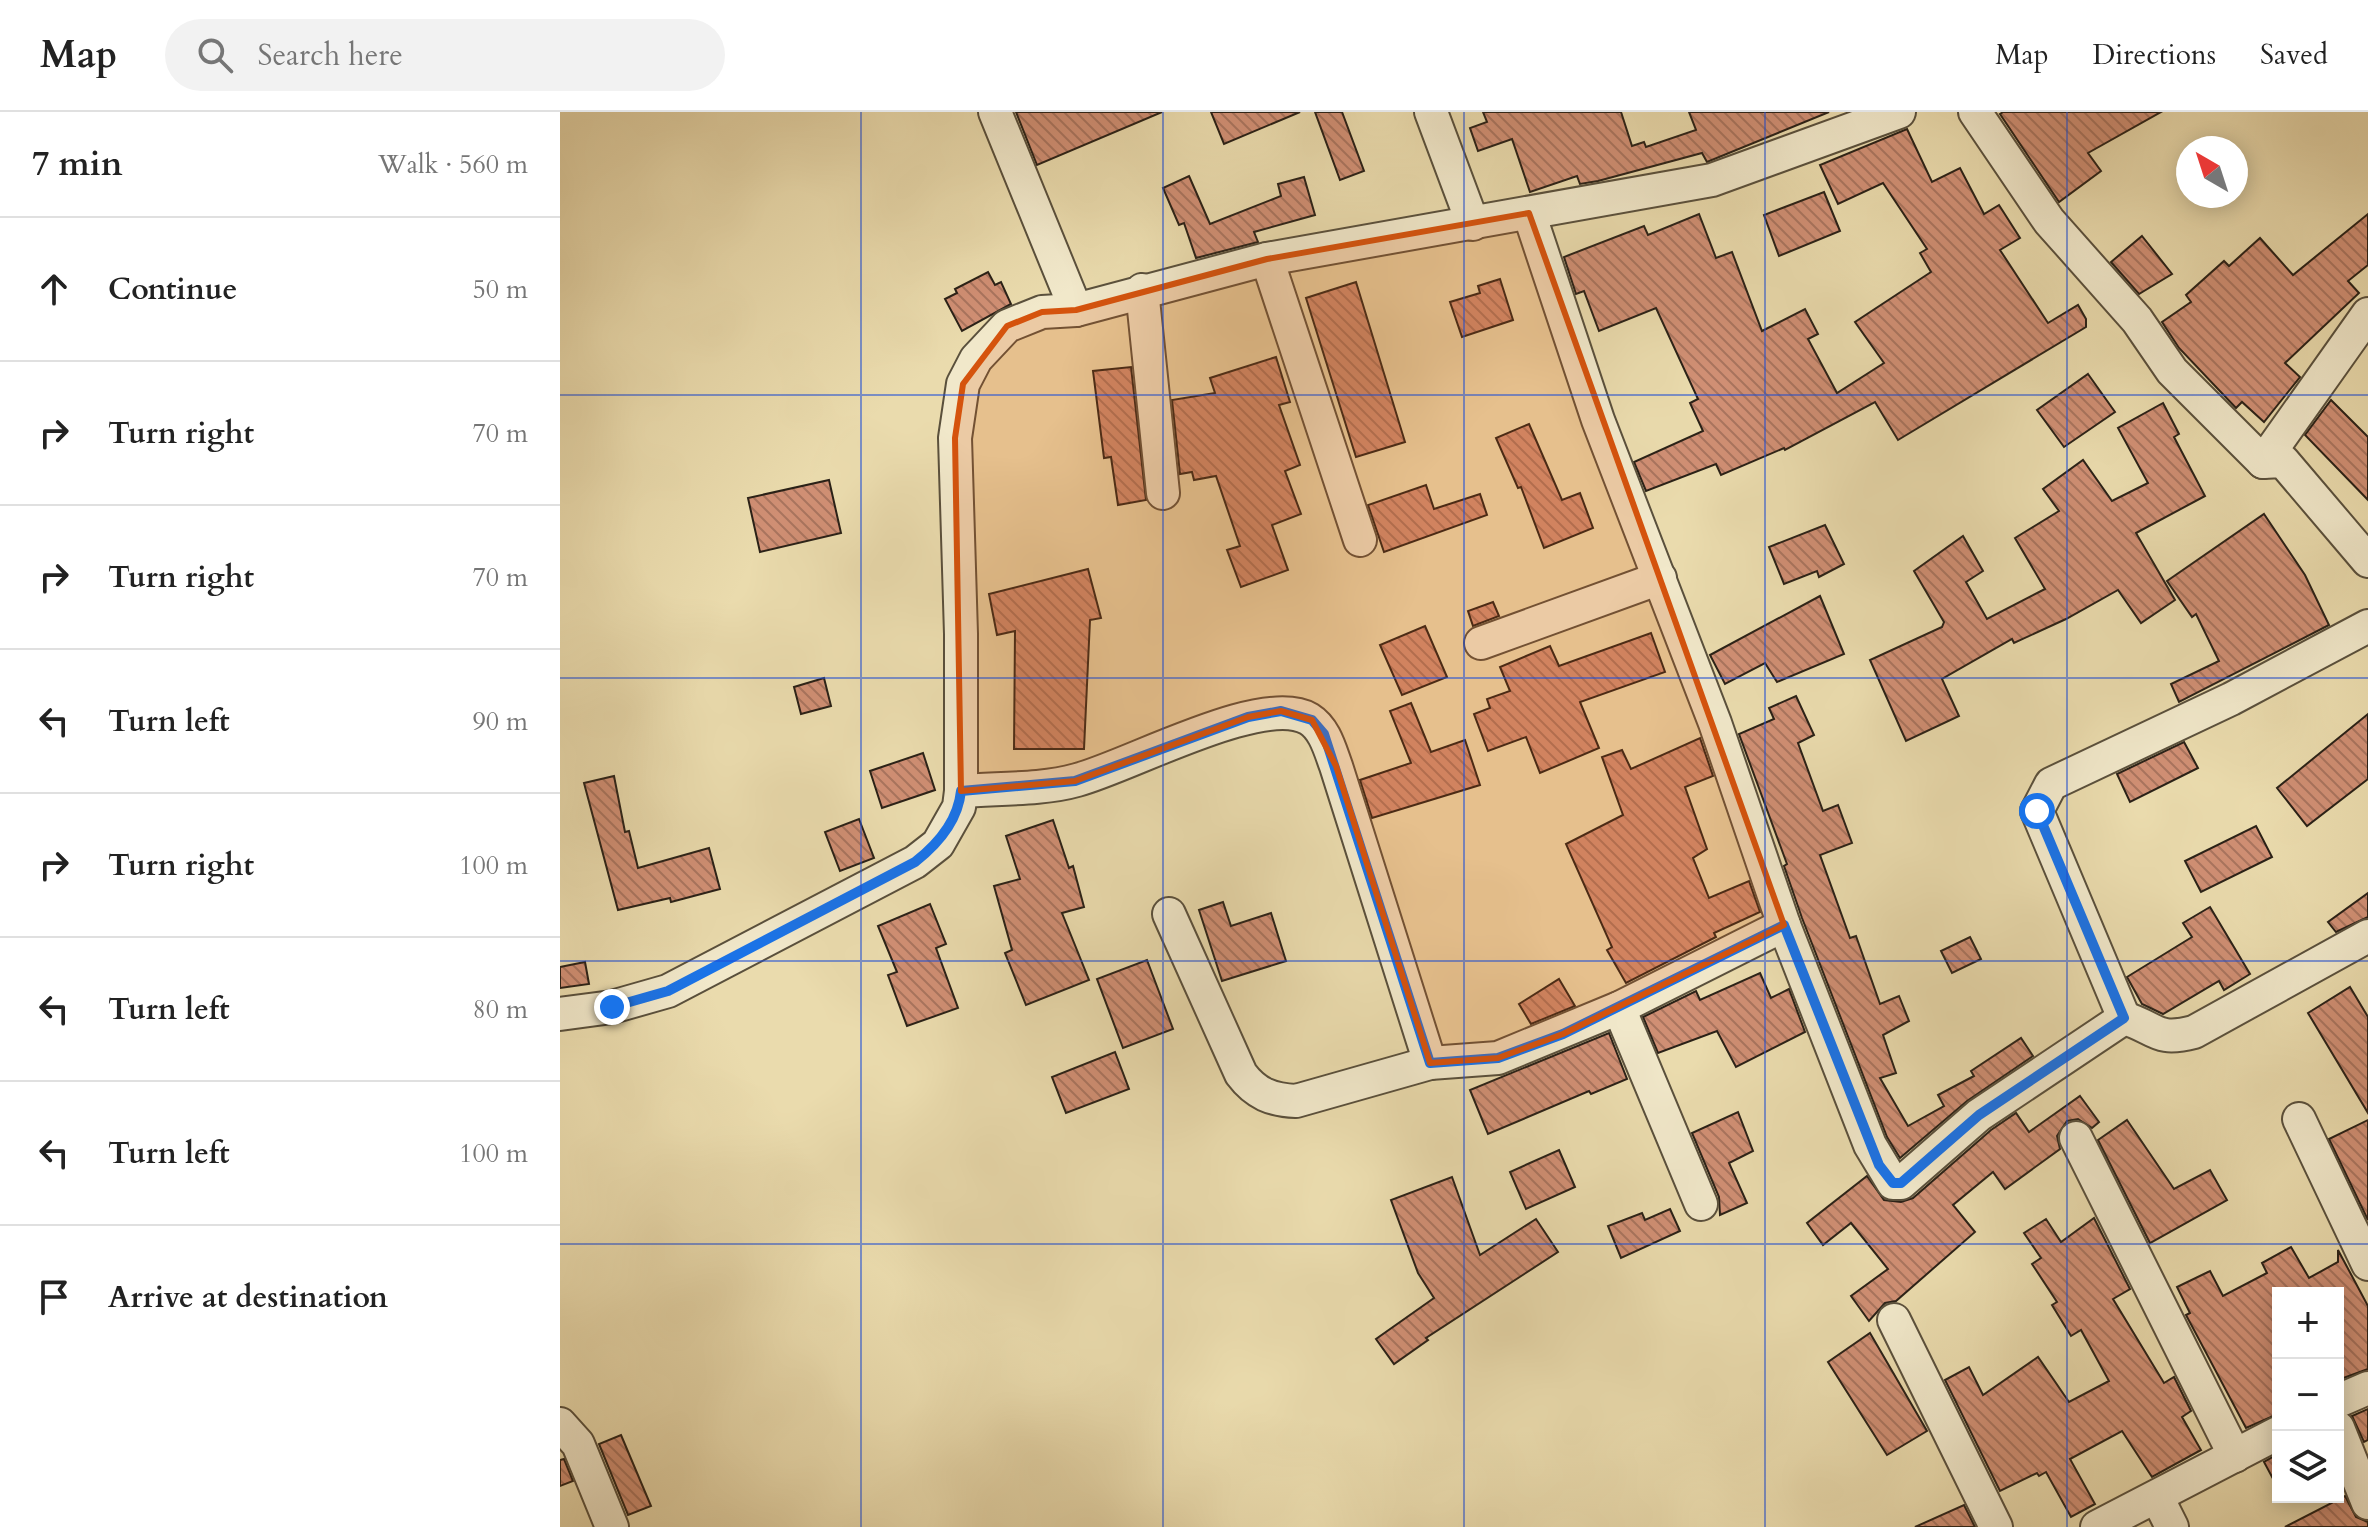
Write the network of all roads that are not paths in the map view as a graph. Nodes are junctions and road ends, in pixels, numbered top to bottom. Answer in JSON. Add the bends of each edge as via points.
{"nodes":[{"id":1,"x":995,"y":112,"type":"edge"},
{"id":2,"x":1431,"y":112,"type":"edge"},
{"id":3,"x":1899,"y":112,"type":"edge"},
{"id":4,"x":1975,"y":112,"type":"edge"},
{"id":5,"x":1529,"y":213,"type":"junction"},
{"id":6,"x":1473,"y":224,"type":"junction"},
{"id":7,"x":1267,"y":259,"type":"junction"},
{"id":8,"x":1142,"y":290,"type":"junction"},
{"id":9,"x":1076,"y":310,"type":"junction"},
{"id":10,"x":2368,"y":314,"type":"edge"},
{"id":11,"x":2263,"y":462,"type":"junction"},
{"id":12,"x":1163,"y":493,"type":"dead end"},
{"id":13,"x":1360,"y":540,"type":"dead end"},
{"id":14,"x":2368,"y":561,"type":"edge"},
{"id":15,"x":1660,"y":578,"type":"junction"},
{"id":16,"x":2368,"y":626,"type":"edge"},
{"id":17,"x":1481,"y":643,"type":"dead end"},
{"id":18,"x":961,"y":791,"type":"junction"},
{"id":19,"x":1169,"y":914,"type":"dead end"},
{"id":20,"x":1784,"y":925,"type":"junction"},
{"id":21,"x":2368,"y":936,"type":"edge"},
{"id":22,"x":1619,"y":1008,"type":"junction"},
{"id":23,"x":560,"y":1014,"type":"edge"},
{"id":24,"x":2124,"y":1018,"type":"junction"},
{"id":25,"x":1430,"y":1063,"type":"junction"},
{"id":26,"x":2299,"y":1119,"type":"dead end"},
{"id":27,"x":2076,"y":1138,"type":"dead end"},
{"id":28,"x":1701,"y":1204,"type":"dead end"},
{"id":29,"x":2368,"y":1264,"type":"edge"},
{"id":30,"x":1894,"y":1320,"type":"dead end"},
{"id":31,"x":2368,"y":1388,"type":"edge"},
{"id":32,"x":2344,"y":1398,"type":"edge"},
{"id":33,"x":560,"y":1424,"type":"edge"},
{"id":34,"x":2339,"y":1431,"type":"edge"},
{"id":35,"x":2272,"y":1436,"type":"edge"},
{"id":36,"x":2235,"y":1456,"type":"junction"},
{"id":37,"x":2157,"y":1497,"type":"junction"},
{"id":38,"x":2368,"y":1503,"type":"edge"},
{"id":39,"x":612,"y":1527,"type":"edge"},
{"id":40,"x":1996,"y":1527,"type":"edge"},
{"id":41,"x":2097,"y":1527,"type":"edge"},
{"id":42,"x":2172,"y":1527,"type":"edge"}],
"edges":[{"from":1,"to":9,"type":"street"},
{"from":2,"to":6,"type":"street"},
{"from":3,"to":5,"type":"street","via":[[1712,180]]},
{"from":4,"to":11,"type":"street","via":[[2049,221],[2137,320],[2172,371]]},
{"from":5,"to":6,"type":"street"},
{"from":5,"to":15,"type":"street","via":[[1598,420]]},
{"from":6,"to":7,"type":"street"},
{"from":7,"to":8,"type":"street"},
{"from":7,"to":13,"type":"street"},
{"from":8,"to":9,"type":"street"},
{"from":8,"to":12,"type":"street"},
{"from":9,"to":18,"type":"street","via":[[1042,312],[1007,326],[976,359],[963,384],[955,438]]},
{"from":10,"to":11,"type":"street"},
{"from":11,"to":14,"type":"street","via":[[2283,461]]},
{"from":15,"to":17,"type":"street"},
{"from":15,"to":20,"type":"street"},
{"from":16,"to":24,"type":"street","via":[[2231,699],[2051,784],[2041,797],[2037,811]]},
{"from":18,"to":23,"type":"street","via":[[959,807],[938,844],[915,862],[668,991]]},
{"from":18,"to":25,"type":"street","via":[[1075,781],[1248,717],[1281,711],[1312,720],[1324,734],[1336,766]]},
{"from":19,"to":25,"type":"street","via":[[1227,1051],[1252,1088],[1275,1100],[1296,1101]]},
{"from":20,"to":22,"type":"street"},
{"from":20,"to":24,"type":"street","via":[[1870,1145],[1893,1183],[1901,1183],[1979,1115]]},
{"from":21,"to":24,"type":"street","via":[[2194,1032],[2164,1036]]},
{"from":22,"to":25,"type":"street","via":[[1498,1058]]},
{"from":22,"to":28,"type":"street"},
{"from":26,"to":29,"type":"street"},
{"from":27,"to":36,"type":"street"},
{"from":30,"to":40,"type":"street"},
{"from":31,"to":32,"type":"street"},
{"from":33,"to":39,"type":"street","via":[[578,1444]]},
{"from":34,"to":38,"type":"street"},
{"from":35,"to":36,"type":"street"},
{"from":36,"to":37,"type":"street"},
{"from":37,"to":41,"type":"street"},
{"from":37,"to":42,"type":"street"}]}
